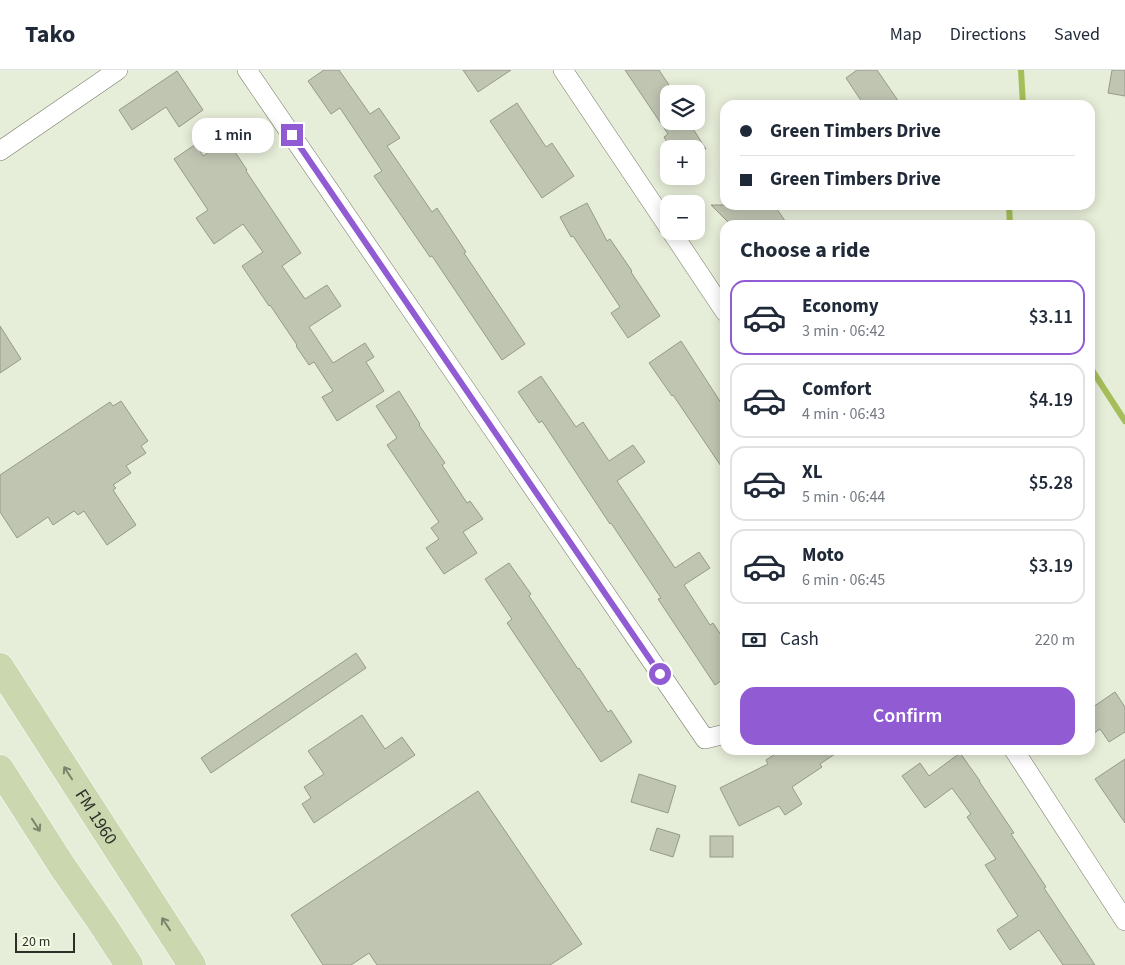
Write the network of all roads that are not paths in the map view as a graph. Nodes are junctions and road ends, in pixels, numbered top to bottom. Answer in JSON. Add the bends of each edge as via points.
{"nodes":[{"id":1,"x":118,"y":70,"type":"edge"},
{"id":2,"x":247,"y":70,"type":"edge"},
{"id":3,"x":563,"y":70,"type":"edge"},
{"id":4,"x":0,"y":151,"type":"edge"},
{"id":5,"x":660,"y":215,"type":"edge"},
{"id":6,"x":677,"y":240,"type":"edge"},
{"id":7,"x":720,"y":304,"type":"edge"},
{"id":8,"x":3,"y":680,"type":"edge"},
{"id":9,"x":720,"y":735,"type":"edge"},
{"id":10,"x":1017,"y":755,"type":"edge"},
{"id":11,"x":0,"y":770,"type":"edge"},
{"id":12,"x":1125,"y":921,"type":"edge"},
{"id":13,"x":129,"y":965,"type":"edge"},
{"id":14,"x":192,"y":965,"type":"edge"}],
"edges":[{"from":1,"to":4,"type":"street"},
{"from":2,"to":9,"type":"street","via":[[705,739]]},
{"from":3,"to":5,"type":"street"},
{"from":6,"to":7,"type":"street"},
{"from":14,"to":8,"type":"main road","name":"FM 1960","number":"FM 1960","one_way":true},
{"from":10,"to":12,"type":"street"},
{"from":11,"to":13,"type":"main road","one_way":true}]}
